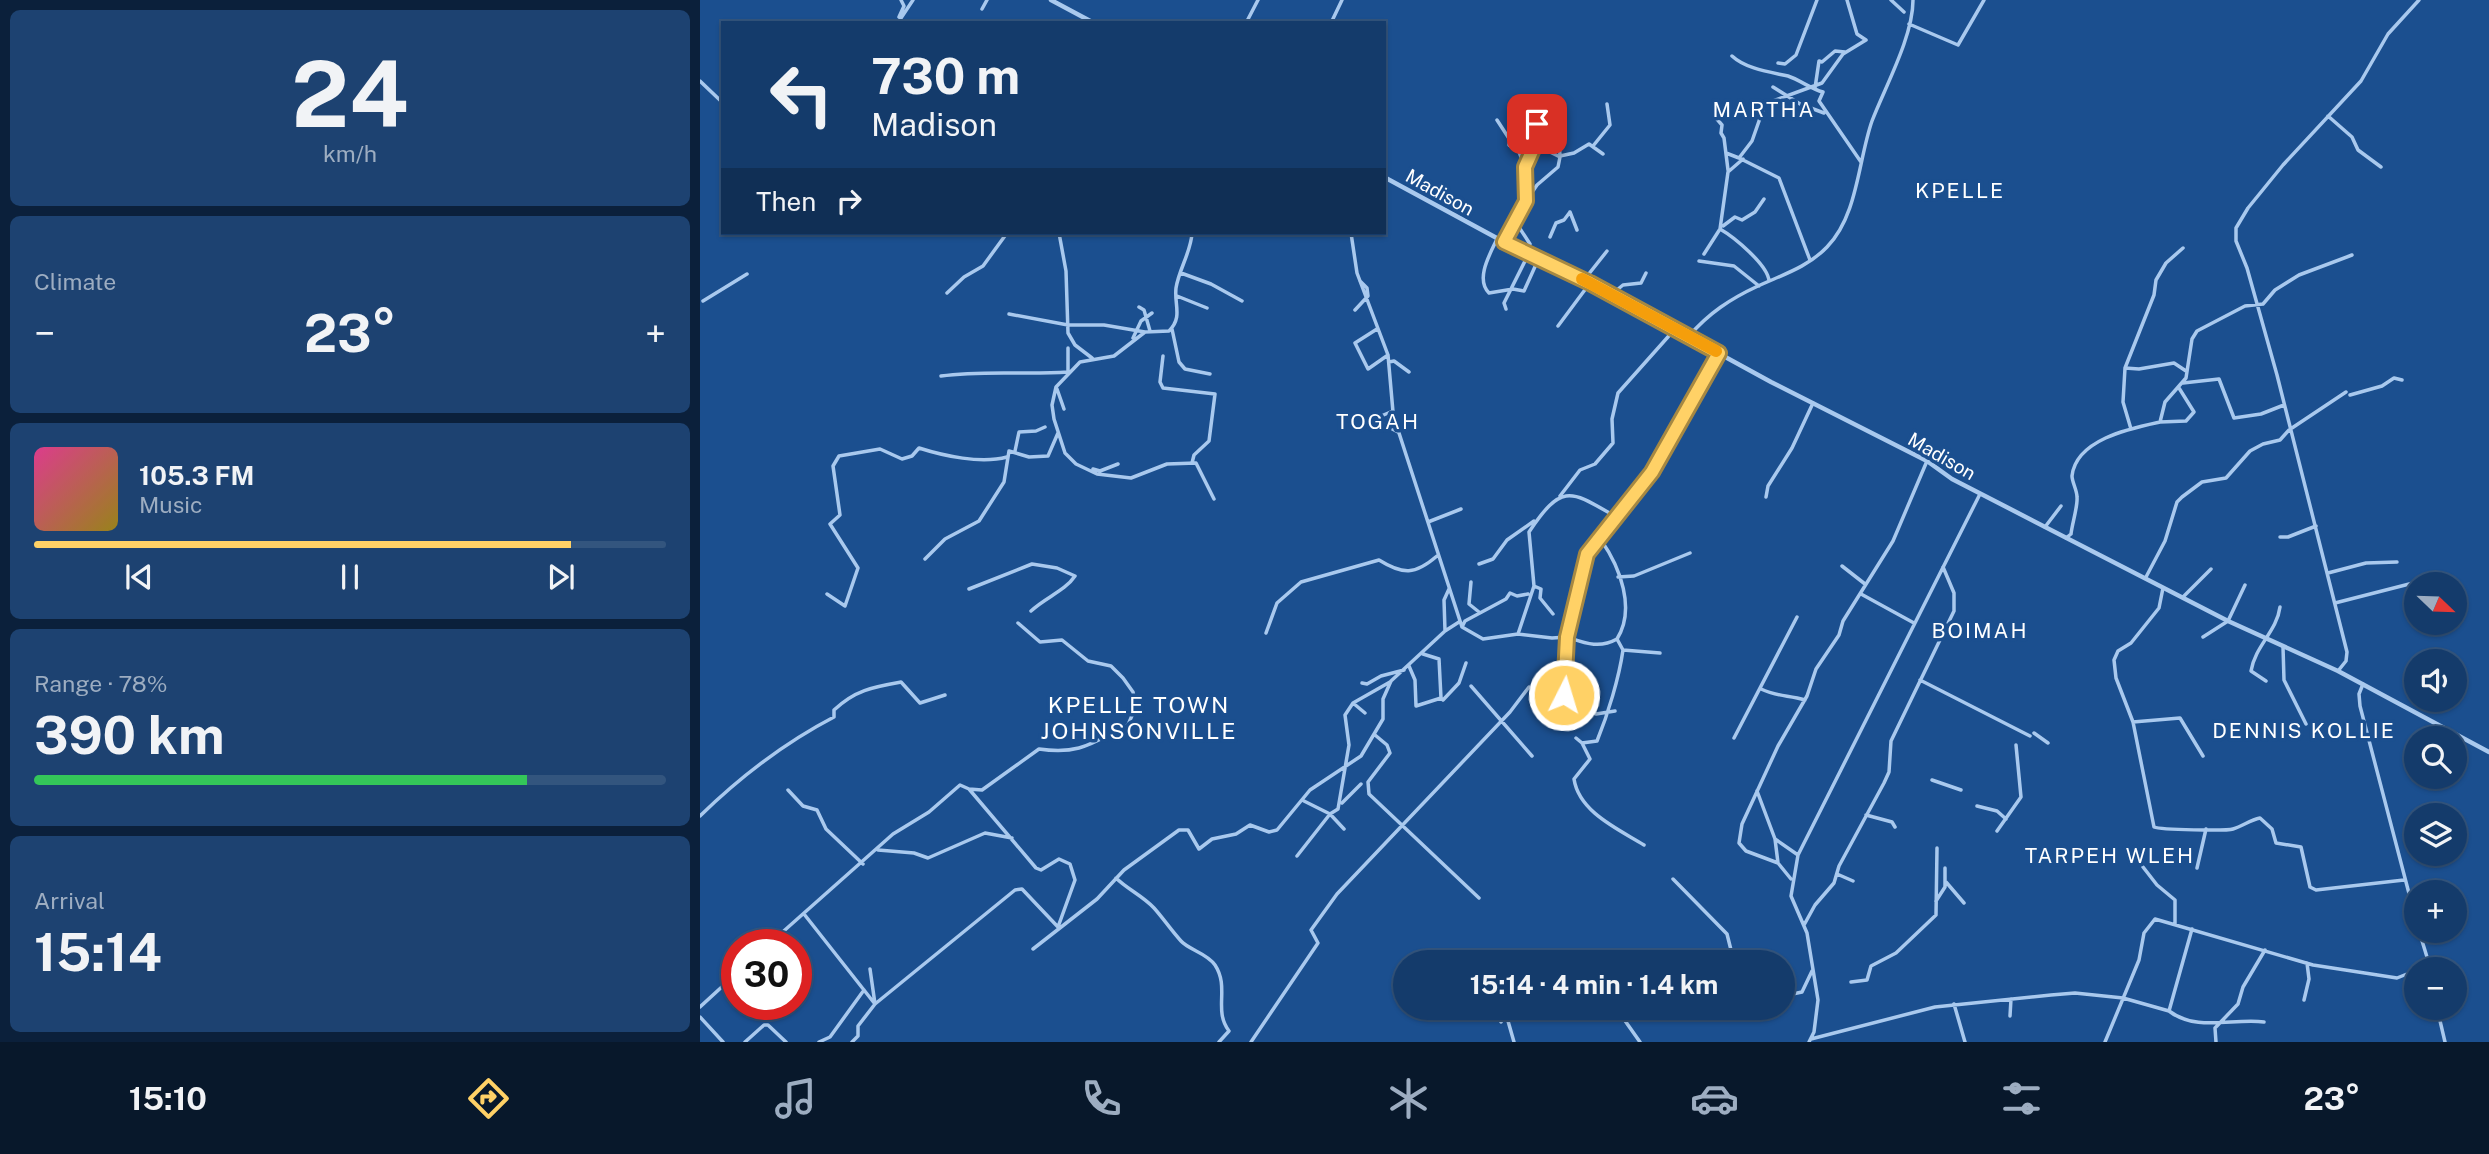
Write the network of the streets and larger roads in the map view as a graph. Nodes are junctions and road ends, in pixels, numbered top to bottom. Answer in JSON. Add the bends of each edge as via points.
{"nodes":[{"id":1,"x":901,"y":0,"type":"edge"},
{"id":2,"x":913,"y":0,"type":"edge"},
{"id":3,"x":987,"y":0,"type":"edge"},
{"id":4,"x":1051,"y":0,"type":"edge"},
{"id":5,"x":1258,"y":0,"type":"edge"},
{"id":6,"x":1342,"y":0,"type":"edge"},
{"id":7,"x":1817,"y":0,"type":"edge"},
{"id":8,"x":1847,"y":0,"type":"edge"},
{"id":9,"x":1891,"y":0,"type":"edge"},
{"id":10,"x":1913,"y":0,"type":"edge"},
{"id":11,"x":1984,"y":0,"type":"edge"},
{"id":12,"x":2419,"y":0,"type":"edge"},
{"id":13,"x":982,"y":9,"type":"dead end"},
{"id":14,"x":1904,"y":12,"type":"dead end"},
{"id":15,"x":1081,"y":16,"type":"junction"},
{"id":16,"x":1079,"y":21,"type":"edge"},
{"id":17,"x":1090,"y":21,"type":"edge"},
{"id":18,"x":1247,"y":21,"type":"edge"},
{"id":19,"x":1332,"y":21,"type":"edge"},
{"id":20,"x":1909,"y":24,"type":"junction"},
{"id":21,"x":1846,"y":52,"type":"junction"},
{"id":22,"x":1732,"y":56,"type":"dead end"},
{"id":23,"x":1778,"y":63,"type":"dead end"},
{"id":24,"x":700,"y":81,"type":"edge"},
{"id":25,"x":1773,"y":87,"type":"dead end"},
{"id":26,"x":1807,"y":88,"type":"junction"},
{"id":27,"x":1815,"y":88,"type":"junction"},
{"id":28,"x":1787,"y":94,"type":"junction"},
{"id":29,"x":721,"y":101,"type":"edge"},
{"id":30,"x":1714,"y":103,"type":"dead end"},
{"id":31,"x":1607,"y":104,"type":"dead end"},
{"id":32,"x":1826,"y":114,"type":"junction"},
{"id":33,"x":1549,"y":116,"type":"junction"},
{"id":34,"x":2328,"y":116,"type":"junction"},
{"id":35,"x":1497,"y":120,"type":"dead end"},
{"id":36,"x":1541,"y":131,"type":"junction"},
{"id":37,"x":1536,"y":145,"type":"junction"},
{"id":38,"x":1593,"y":146,"type":"junction"},
{"id":39,"x":1519,"y":152,"type":"junction"},
{"id":40,"x":1726,"y":152,"type":"junction"},
{"id":41,"x":1530,"y":153,"type":"junction"},
{"id":42,"x":1603,"y":154,"type":"dead end"},
{"id":43,"x":1560,"y":157,"type":"junction"},
{"id":44,"x":1741,"y":158,"type":"junction"},
{"id":45,"x":1861,"y":162,"type":"junction"},
{"id":46,"x":1525,"y":167,"type":"junction"},
{"id":47,"x":2381,"y":167,"type":"dead end"},
{"id":48,"x":1728,"y":172,"type":"junction"},
{"id":49,"x":1386,"y":178,"type":"edge"},
{"id":50,"x":1764,"y":199,"type":"dead end"},
{"id":51,"x":1526,"y":201,"type":"junction"},
{"id":52,"x":1515,"y":221,"type":"junction"},
{"id":53,"x":1721,"y":228,"type":"junction"},
{"id":54,"x":1577,"y":230,"type":"dead end"},
{"id":55,"x":1006,"y":235,"type":"edge"},
{"id":56,"x":1059,"y":235,"type":"edge"},
{"id":57,"x":1191,"y":235,"type":"edge"},
{"id":58,"x":1351,"y":235,"type":"edge"},
{"id":59,"x":1550,"y":237,"type":"dead end"},
{"id":60,"x":1497,"y":239,"type":"junction"},
{"id":61,"x":1504,"y":242,"type":"junction"},
{"id":62,"x":1530,"y":244,"type":"dead end"},
{"id":63,"x":2183,"y":247,"type":"dead end"},
{"id":64,"x":1606,"y":251,"type":"dead end"},
{"id":65,"x":1704,"y":254,"type":"dead end"},
{"id":66,"x":2352,"y":255,"type":"dead end"},
{"id":67,"x":1528,"y":256,"type":"junction"},
{"id":68,"x":1538,"y":260,"type":"junction"},
{"id":69,"x":1810,"y":260,"type":"junction"},
{"id":70,"x":1699,"y":261,"type":"dead end"},
{"id":71,"x":1181,"y":273,"type":"junction"},
{"id":72,"x":1646,"y":273,"type":"dead end"},
{"id":73,"x":747,"y":274,"type":"dead end"},
{"id":74,"x":1584,"y":280,"type":"junction"},
{"id":75,"x":1769,"y":281,"type":"junction"},
{"id":76,"x":1590,"y":283,"type":"junction"},
{"id":77,"x":1759,"y":286,"type":"junction"},
{"id":78,"x":1513,"y":289,"type":"junction"},
{"id":79,"x":947,"y":293,"type":"dead end"},
{"id":80,"x":1612,"y":294,"type":"junction"},
{"id":81,"x":1177,"y":296,"type":"junction"},
{"id":82,"x":1367,"y":299,"type":"junction"},
{"id":83,"x":703,"y":301,"type":"dead end"},
{"id":84,"x":1242,"y":301,"type":"dead end"},
{"id":85,"x":2255,"y":305,"type":"junction"},
{"id":86,"x":1139,"y":307,"type":"dead end"},
{"id":87,"x":1207,"y":308,"type":"dead end"},
{"id":88,"x":1506,"y":309,"type":"dead end"},
{"id":89,"x":1355,"y":310,"type":"dead end"},
{"id":90,"x":1152,"y":313,"type":"dead end"},
{"id":91,"x":1009,"y":314,"type":"dead end"},
{"id":92,"x":1144,"y":317,"type":"junction"},
{"id":93,"x":1068,"y":325,"type":"junction"},
{"id":94,"x":1558,"y":326,"type":"dead end"},
{"id":95,"x":1173,"y":327,"type":"junction"},
{"id":96,"x":1139,"y":329,"type":"junction"},
{"id":97,"x":1377,"y":329,"type":"junction"},
{"id":98,"x":1675,"y":329,"type":"junction"},
{"id":99,"x":1147,"y":331,"type":"junction"},
{"id":100,"x":1689,"y":336,"type":"junction"},
{"id":101,"x":1131,"y":342,"type":"junction"},
{"id":102,"x":1068,"y":348,"type":"dead end"},
{"id":103,"x":1719,"y":353,"type":"junction"},
{"id":104,"x":1388,"y":355,"type":"junction"},
{"id":105,"x":1163,"y":356,"type":"dead end"},
{"id":106,"x":1092,"y":358,"type":"junction"},
{"id":107,"x":1389,"y":362,"type":"junction"},
{"id":108,"x":2125,"y":368,"type":"junction"},
{"id":109,"x":2186,"y":371,"type":"junction"},
{"id":110,"x":1068,"y":372,"type":"junction"},
{"id":111,"x":1409,"y":372,"type":"dead end"},
{"id":112,"x":1210,"y":374,"type":"dead end"},
{"id":113,"x":941,"y":376,"type":"dead end"},
{"id":114,"x":2402,"y":380,"type":"dead end"},
{"id":115,"x":2183,"y":383,"type":"junction"},
{"id":116,"x":1056,"y":387,"type":"junction"},
{"id":117,"x":2179,"y":388,"type":"junction"},
{"id":118,"x":1813,"y":403,"type":"junction"},
{"id":119,"x":2284,"y":405,"type":"junction"},
{"id":120,"x":1063,"y":409,"type":"dead end"},
{"id":121,"x":1393,"y":411,"type":"junction"},
{"id":122,"x":2160,"y":422,"type":"junction"},
{"id":123,"x":1045,"y":427,"type":"dead end"},
{"id":124,"x":2130,"y":429,"type":"junction"},
{"id":125,"x":2289,"y":430,"type":"junction"},
{"id":126,"x":1059,"y":431,"type":"junction"},
{"id":127,"x":1399,"y":433,"type":"junction"},
{"id":128,"x":1015,"y":451,"type":"junction"},
{"id":129,"x":1007,"y":457,"type":"junction"},
{"id":130,"x":1927,"y":461,"type":"junction"},
{"id":131,"x":1192,"y":463,"type":"junction"},
{"id":132,"x":1118,"y":464,"type":"dead end"},
{"id":133,"x":1087,"y":467,"type":"junction"},
{"id":134,"x":1980,"y":494,"type":"junction"},
{"id":135,"x":1560,"y":496,"type":"junction"},
{"id":136,"x":1766,"y":497,"type":"dead end"},
{"id":137,"x":1214,"y":499,"type":"dead end"},
{"id":138,"x":2062,"y":506,"type":"dead end"},
{"id":139,"x":1461,"y":509,"type":"dead end"},
{"id":140,"x":1539,"y":518,"type":"junction"},
{"id":141,"x":1618,"y":518,"type":"junction"},
{"id":142,"x":1428,"y":522,"type":"junction"},
{"id":143,"x":2316,"y":526,"type":"junction"},
{"id":144,"x":2045,"y":527,"type":"junction"},
{"id":145,"x":2280,"y":537,"type":"dead end"},
{"id":146,"x":2066,"y":538,"type":"junction"},
{"id":147,"x":1601,"y":540,"type":"junction"},
{"id":148,"x":1690,"y":553,"type":"dead end"},
{"id":149,"x":1437,"y":556,"type":"junction"},
{"id":150,"x":925,"y":559,"type":"dead end"},
{"id":151,"x":2397,"y":562,"type":"dead end"},
{"id":152,"x":1479,"y":564,"type":"dead end"},
{"id":153,"x":1842,"y":566,"type":"dead end"},
{"id":154,"x":1943,"y":567,"type":"junction"},
{"id":155,"x":2211,"y":569,"type":"dead end"},
{"id":156,"x":2328,"y":573,"type":"junction"},
{"id":157,"x":2146,"y":577,"type":"junction"},
{"id":158,"x":1618,"y":578,"type":"junction"},
{"id":159,"x":1471,"y":582,"type":"dead end"},
{"id":160,"x":1865,"y":584,"type":"junction"},
{"id":161,"x":2245,"y":585,"type":"dead end"},
{"id":162,"x":2404,"y":585,"type":"edge"},
{"id":163,"x":1534,"y":586,"type":"junction"},
{"id":164,"x":2164,"y":586,"type":"junction"},
{"id":165,"x":969,"y":589,"type":"dead end"},
{"id":166,"x":1449,"y":589,"type":"junction"},
{"id":167,"x":827,"y":594,"type":"dead end"},
{"id":168,"x":1529,"y":594,"type":"junction"},
{"id":169,"x":1861,"y":594,"type":"junction"},
{"id":170,"x":2183,"y":597,"type":"junction"},
{"id":171,"x":2335,"y":603,"type":"junction"},
{"id":172,"x":2280,"y":607,"type":"dead end"},
{"id":173,"x":1031,"y":611,"type":"dead end"},
{"id":174,"x":1479,"y":612,"type":"junction"},
{"id":175,"x":1553,"y":614,"type":"dead end"},
{"id":176,"x":1797,"y":617,"type":"dead end"},
{"id":177,"x":2228,"y":621,"type":"junction"},
{"id":178,"x":1018,"y":623,"type":"dead end"},
{"id":179,"x":1914,"y":624,"type":"junction"},
{"id":180,"x":1461,"y":625,"type":"junction"},
{"id":181,"x":1445,"y":631,"type":"junction"},
{"id":182,"x":1266,"y":633,"type":"dead end"},
{"id":183,"x":1518,"y":634,"type":"junction"},
{"id":184,"x":1567,"y":637,"type":"junction"},
{"id":185,"x":2203,"y":637,"type":"dead end"},
{"id":186,"x":2266,"y":638,"type":"junction"},
{"id":187,"x":1616,"y":639,"type":"junction"},
{"id":188,"x":2283,"y":647,"type":"junction"},
{"id":189,"x":1623,"y":650,"type":"junction"},
{"id":190,"x":1660,"y":653,"type":"dead end"},
{"id":191,"x":1423,"y":654,"type":"junction"},
{"id":192,"x":1466,"y":663,"type":"dead end"},
{"id":193,"x":1406,"y":668,"type":"junction"},
{"id":194,"x":2338,"y":671,"type":"junction"},
{"id":195,"x":1920,"y":680,"type":"junction"},
{"id":196,"x":1391,"y":681,"type":"junction"},
{"id":197,"x":2266,"y":681,"type":"dead end"},
{"id":198,"x":1362,"y":683,"type":"dead end"},
{"id":199,"x":2362,"y":684,"type":"junction"},
{"id":200,"x":1471,"y":686,"type":"dead end"},
{"id":201,"x":1530,"y":688,"type":"dead end"},
{"id":202,"x":1760,"y":689,"type":"junction"},
{"id":203,"x":945,"y":695,"type":"dead end"},
{"id":204,"x":1564,"y":695,"type":"junction"},
{"id":205,"x":1441,"y":698,"type":"junction"},
{"id":206,"x":1805,"y":700,"type":"junction"},
{"id":207,"x":1353,"y":703,"type":"junction"},
{"id":208,"x":1615,"y":711,"type":"dead end"},
{"id":209,"x":1365,"y":713,"type":"dead end"},
{"id":210,"x":1606,"y":714,"type":"junction"},
{"id":211,"x":1502,"y":720,"type":"junction"},
{"id":212,"x":2133,"y":722,"type":"junction"},
{"id":213,"x":2306,"y":723,"type":"dead end"},
{"id":214,"x":1573,"y":728,"type":"dead end"},
{"id":215,"x":1375,"y":735,"type":"junction"},
{"id":216,"x":1576,"y":738,"type":"dead end"},
{"id":217,"x":1734,"y":738,"type":"dead end"},
{"id":218,"x":1582,"y":743,"type":"junction"},
{"id":219,"x":2048,"y":743,"type":"dead end"},
{"id":220,"x":2016,"y":745,"type":"dead end"},
{"id":221,"x":2489,"y":752,"type":"edge"},
{"id":222,"x":2203,"y":756,"type":"dead end"},
{"id":223,"x":1532,"y":757,"type":"dead end"},
{"id":224,"x":1343,"y":770,"type":"junction"},
{"id":225,"x":1932,"y":780,"type":"dead end"},
{"id":226,"x":1361,"y":785,"type":"dead end"},
{"id":227,"x":969,"y":789,"type":"junction"},
{"id":228,"x":788,"y":790,"type":"dead end"},
{"id":229,"x":1961,"y":790,"type":"dead end"},
{"id":230,"x":1757,"y":791,"type":"junction"},
{"id":231,"x":1303,"y":802,"type":"junction"},
{"id":232,"x":1342,"y":803,"type":"junction"},
{"id":233,"x":1977,"y":806,"type":"dead end"},
{"id":234,"x":1330,"y":814,"type":"junction"},
{"id":235,"x":1866,"y":815,"type":"junction"},
{"id":236,"x":700,"y":816,"type":"edge"},
{"id":237,"x":2006,"y":819,"type":"junction"},
{"id":238,"x":1402,"y":827,"type":"junction"},
{"id":239,"x":1895,"y":827,"type":"dead end"},
{"id":240,"x":1344,"y":829,"type":"dead end"},
{"id":241,"x":2206,"y":829,"type":"junction"},
{"id":242,"x":1997,"y":831,"type":"dead end"},
{"id":243,"x":1014,"y":838,"type":"junction"},
{"id":244,"x":1775,"y":839,"type":"junction"},
{"id":245,"x":1644,"y":845,"type":"dead end"},
{"id":246,"x":1937,"y":848,"type":"dead end"},
{"id":247,"x":878,"y":850,"type":"junction"},
{"id":248,"x":1798,"y":855,"type":"junction"},
{"id":249,"x":1297,"y":856,"type":"dead end"},
{"id":250,"x":1778,"y":863,"type":"junction"},
{"id":251,"x":863,"y":864,"type":"junction"},
{"id":252,"x":2143,"y":867,"type":"dead end"},
{"id":253,"x":1945,"y":868,"type":"dead end"},
{"id":254,"x":2197,"y":868,"type":"dead end"},
{"id":255,"x":1785,"y":871,"type":"junction"},
{"id":256,"x":1793,"y":874,"type":"junction"},
{"id":257,"x":1837,"y":874,"type":"junction"},
{"id":258,"x":1116,"y":878,"type":"junction"},
{"id":259,"x":1673,"y":879,"type":"dead end"},
{"id":260,"x":1792,"y":880,"type":"junction"},
{"id":261,"x":2404,"y":880,"type":"joint"},
{"id":262,"x":1853,"y":881,"type":"dead end"},
{"id":263,"x":1946,"y":882,"type":"junction"},
{"id":264,"x":1479,"y":898,"type":"dead end"},
{"id":265,"x":1936,"y":901,"type":"junction"},
{"id":266,"x":1964,"y":903,"type":"dead end"},
{"id":267,"x":804,"y":914,"type":"junction"},
{"id":268,"x":2175,"y":924,"type":"junction"},
{"id":269,"x":1804,"y":925,"type":"junction"},
{"id":270,"x":1058,"y":927,"type":"junction"},
{"id":271,"x":787,"y":929,"type":"edge"},
{"id":272,"x":2192,"y":929,"type":"junction"},
{"id":273,"x":1033,"y":949,"type":"dead end"},
{"id":274,"x":1731,"y":950,"type":"edge"},
{"id":275,"x":2265,"y":950,"type":"junction"},
{"id":276,"x":2306,"y":963,"type":"junction"},
{"id":277,"x":870,"y":969,"type":"dead end"},
{"id":278,"x":1813,"y":969,"type":"junction"},
{"id":279,"x":2404,"y":975,"type":"edge"},
{"id":280,"x":1851,"y":982,"type":"dead end"},
{"id":281,"x":721,"y":988,"type":"edge"},
{"id":282,"x":864,"y":990,"type":"junction"},
{"id":283,"x":1795,"y":993,"type":"edge"},
{"id":284,"x":2123,"y":998,"type":"junction"},
{"id":285,"x":2011,"y":999,"type":"junction"},
{"id":286,"x":2304,"y":1000,"type":"dead end"},
{"id":287,"x":875,"y":1004,"type":"junction"},
{"id":288,"x":1954,"y":1004,"type":"junction"},
{"id":289,"x":700,"y":1007,"type":"edge"},
{"id":290,"x":2169,"y":1012,"type":"junction"},
{"id":291,"x":2010,"y":1016,"type":"dead end"},
{"id":292,"x":700,"y":1017,"type":"edge"},
{"id":293,"x":1508,"y":1020,"type":"edge"},
{"id":294,"x":1624,"y":1020,"type":"edge"},
{"id":295,"x":2440,"y":1020,"type":"edge"},
{"id":296,"x":2264,"y":1022,"type":"dead end"},
{"id":297,"x":2217,"y":1024,"type":"junction"},
{"id":298,"x":1810,"y":1041,"type":"edge"},
{"id":299,"x":723,"y":1042,"type":"edge"},
{"id":300,"x":745,"y":1042,"type":"edge"},
{"id":301,"x":786,"y":1042,"type":"edge"},
{"id":302,"x":819,"y":1042,"type":"edge"},
{"id":303,"x":852,"y":1042,"type":"edge"},
{"id":304,"x":1219,"y":1042,"type":"edge"},
{"id":305,"x":1251,"y":1042,"type":"edge"},
{"id":306,"x":1514,"y":1042,"type":"edge"},
{"id":307,"x":1640,"y":1042,"type":"edge"},
{"id":308,"x":1965,"y":1042,"type":"edge"},
{"id":309,"x":2105,"y":1042,"type":"edge"},
{"id":310,"x":2216,"y":1042,"type":"edge"},
{"id":311,"x":2445,"y":1042,"type":"edge"}],
"edges":[{"from":1,"to":2,"type":"street","via":[[904,6],[899,21]]},
{"from":3,"to":13,"type":"street"},
{"from":4,"to":15,"type":"street"},
{"from":5,"to":18,"type":"street"},
{"from":6,"to":19,"type":"street"},
{"from":7,"to":23,"type":"street","via":[[1796,55],[1785,64]]},
{"from":8,"to":21,"type":"street","via":[[1857,34],[1866,40]]},
{"from":9,"to":14,"type":"street"},
{"from":10,"to":20,"type":"street"},
{"from":11,"to":20,"type":"street","via":[[1958,45]]},
{"from":12,"to":34,"type":"street","via":[[2388,34],[2361,81]]},
{"from":15,"to":16,"type":"street"},
{"from":15,"to":17,"type":"street"},
{"from":20,"to":45,"type":"street"},
{"from":21,"to":27,"type":"street"},
{"from":21,"to":27,"type":"street","via":[[1835,51],[1819,61]]},
{"from":22,"to":26,"type":"street","via":[[1739,63],[1790,77]]},
{"from":24,"to":29,"type":"street"},
{"from":25,"to":28,"type":"street"},
{"from":26,"to":27,"type":"street"},
{"from":26,"to":28,"type":"street"},
{"from":27,"to":32,"type":"street","via":[[1823,92],[1819,101]]},
{"from":28,"to":32,"type":"street"},
{"from":28,"to":44,"type":"street","via":[[1765,104]]},
{"from":30,"to":40,"type":"street"},
{"from":31,"to":38,"type":"street","via":[[1609,125]]},
{"from":32,"to":45,"type":"street"},
{"from":33,"to":36,"type":"street"},
{"from":33,"to":36,"type":"street","via":[[1530,115]]},
{"from":33,"to":43,"type":"street","via":[[1557,100]]},
{"from":34,"to":47,"type":"street","via":[[2352,137],[2358,150]]},
{"from":34,"to":85,"type":"street","via":[[2283,165],[2236,228]]},
{"from":35,"to":39,"type":"street","via":[[1509,145]]},
{"from":36,"to":37,"type":"street"},
{"from":37,"to":41,"type":"street"},
{"from":37,"to":43,"type":"street"},
{"from":38,"to":42,"type":"street"},
{"from":38,"to":43,"type":"street"},
{"from":39,"to":41,"type":"street"},
{"from":39,"to":46,"type":"street"},
{"from":40,"to":44,"type":"street"},
{"from":40,"to":48,"type":"street"},
{"from":41,"to":46,"type":"street"},
{"from":43,"to":51,"type":"street","via":[[1558,167]]},
{"from":44,"to":48,"type":"street"},
{"from":44,"to":69,"type":"street","via":[[1779,178]]},
{"from":45,"to":69,"type":"street","via":[[1842,223],[1829,246]]},
{"from":46,"to":51,"type":"street"},
{"from":48,"to":53,"type":"street"},
{"from":49,"to":60,"type":"street","name":"Madison"},
{"from":50,"to":53,"type":"street","via":[[1749,216],[1735,217]]},
{"from":51,"to":52,"type":"street"},
{"from":52,"to":61,"type":"street"},
{"from":52,"to":62,"type":"street"},
{"from":53,"to":65,"type":"street"},
{"from":53,"to":75,"type":"street","via":[[1760,264]]},
{"from":54,"to":59,"type":"street","via":[[1570,212],[1556,223]]},
{"from":55,"to":79,"type":"street","via":[[983,266]]},
{"from":56,"to":93,"type":"street"},
{"from":57,"to":71,"type":"street"},
{"from":58,"to":82,"type":"street"},
{"from":60,"to":61,"type":"street","name":"Madison"},
{"from":60,"to":78,"type":"street","via":[[1486,265],[1484,286],[1491,294]]},
{"from":61,"to":67,"type":"street","name":"Madison"},
{"from":63,"to":108,"type":"street","via":[[2156,280]]},
{"from":64,"to":74,"type":"street"},
{"from":66,"to":85,"type":"street","via":[[2299,275],[2263,304]]},
{"from":67,"to":68,"type":"street","name":"Madison"},
{"from":67,"to":78,"type":"street"},
{"from":68,"to":74,"type":"street","name":"Madison"},
{"from":68,"to":78,"type":"street","via":[[1525,290]]},
{"from":69,"to":75,"type":"street"},
{"from":70,"to":77,"type":"street","via":[[1734,266]]},
{"from":71,"to":81,"type":"street"},
{"from":71,"to":84,"type":"street"},
{"from":72,"to":80,"type":"street","via":[[1641,283],[1623,285]]},
{"from":73,"to":83,"type":"street"},
{"from":74,"to":76,"type":"street","name":"Madison"},
{"from":75,"to":77,"type":"street"},
{"from":76,"to":80,"type":"street","name":"Madison"},
{"from":76,"to":94,"type":"street"},
{"from":77,"to":100,"type":"street","via":[[1708,314]]},
{"from":78,"to":88,"type":"street","via":[[1504,303]]},
{"from":80,"to":98,"type":"street","name":"Madison"},
{"from":81,"to":87,"type":"street"},
{"from":81,"to":95,"type":"street"},
{"from":82,"to":89,"type":"street"},
{"from":82,"to":97,"type":"street"},
{"from":85,"to":109,"type":"street","via":[[2197,331]]},
{"from":85,"to":119,"type":"street"},
{"from":86,"to":92,"type":"street"},
{"from":90,"to":92,"type":"street"},
{"from":91,"to":93,"type":"street"},
{"from":92,"to":96,"type":"street"},
{"from":92,"to":99,"type":"street"},
{"from":93,"to":96,"type":"street"},
{"from":93,"to":106,"type":"street","via":[[1075,345]]},
{"from":95,"to":99,"type":"street"},
{"from":95,"to":112,"type":"street","via":[[1179,362],[1185,369]]},
{"from":96,"to":99,"type":"street"},
{"from":96,"to":101,"type":"street"},
{"from":97,"to":104,"type":"street"},
{"from":97,"to":104,"type":"street","via":[[1355,343],[1368,369]]},
{"from":98,"to":100,"type":"street","name":"Madison"},
{"from":98,"to":135,"type":"street","via":[[1618,393],[1612,443],[1595,464],[1580,470]]},
{"from":99,"to":101,"type":"street"},
{"from":100,"to":103,"type":"street","name":"Madison"},
{"from":101,"to":106,"type":"street","via":[[1114,356]]},
{"from":102,"to":110,"type":"street"},
{"from":103,"to":118,"type":"street","name":"Madison"},
{"from":103,"to":141,"type":"street","via":[[1652,472]]},
{"from":104,"to":107,"type":"street"},
{"from":105,"to":131,"type":"street","via":[[1163,388],[1215,394],[1209,441]]},
{"from":106,"to":110,"type":"street"},
{"from":107,"to":111,"type":"street"},
{"from":107,"to":121,"type":"street"},
{"from":108,"to":109,"type":"street","via":[[2174,363]]},
{"from":108,"to":124,"type":"street","via":[[2123,402]]},
{"from":109,"to":115,"type":"street"},
{"from":110,"to":113,"type":"street","via":[[972,371]]},
{"from":110,"to":116,"type":"street"},
{"from":114,"to":125,"type":"street","via":[[2394,378],[2382,386],[2348,394]]},
{"from":115,"to":117,"type":"street"},
{"from":115,"to":119,"type":"street","via":[[2219,379],[2234,418]]},
{"from":116,"to":120,"type":"street"},
{"from":116,"to":126,"type":"street","via":[[1052,405]]},
{"from":117,"to":122,"type":"street","via":[[2165,402]]},
{"from":117,"to":122,"type":"street","via":[[2194,412],[2186,421]]},
{"from":118,"to":130,"type":"street","name":"Madison"},
{"from":118,"to":136,"type":"street"},
{"from":119,"to":125,"type":"street"},
{"from":121,"to":127,"type":"street"},
{"from":121,"to":127,"type":"street","via":[[1374,419],[1376,427],[1383,424]]},
{"from":122,"to":124,"type":"street"},
{"from":123,"to":128,"type":"street","via":[[1019,432]]},
{"from":124,"to":146,"type":"street","via":[[2089,446],[2072,476],[2077,502],[2071,534]]},
{"from":125,"to":143,"type":"street"},
{"from":125,"to":157,"type":"street","via":[[2280,440],[2250,452],[2226,478],[2202,482],[2177,502],[2165,541]]},
{"from":126,"to":128,"type":"street","via":[[1048,456],[1029,457]]},
{"from":126,"to":133,"type":"street","via":[[1065,453]]},
{"from":127,"to":142,"type":"street"},
{"from":128,"to":129,"type":"street","via":[[1009,451]]},
{"from":129,"to":150,"type":"street","via":[[1004,482],[979,522],[945,538]]},
{"from":129,"to":167,"type":"street","via":[[970,458],[919,448],[902,459],[880,449],[839,456],[833,466],[839,515],[831,524],[858,568],[845,606]]},
{"from":130,"to":134,"type":"street","name":"Madison"},
{"from":130,"to":160,"type":"street","via":[[1893,541]]},
{"from":131,"to":133,"type":"street","via":[[1167,464],[1131,478],[1097,474]]},
{"from":131,"to":137,"type":"street"},
{"from":132,"to":133,"type":"street","via":[[1100,471]]},
{"from":134,"to":144,"type":"street","name":"Madison"},
{"from":134,"to":154,"type":"street"},
{"from":135,"to":140,"type":"street"},
{"from":135,"to":141,"type":"street","via":[[1590,500]]},
{"from":138,"to":144,"type":"street"},
{"from":139,"to":142,"type":"street"},
{"from":140,"to":152,"type":"street","via":[[1507,540],[1493,559]]},
{"from":140,"to":163,"type":"street","via":[[1529,532]]},
{"from":141,"to":147,"type":"street"},
{"from":142,"to":149,"type":"street"},
{"from":143,"to":145,"type":"street"},
{"from":143,"to":156,"type":"street"},
{"from":144,"to":146,"type":"street","name":"Madison"},
{"from":146,"to":157,"type":"street","name":"Madison"},
{"from":147,"to":158,"type":"street"},
{"from":147,"to":184,"type":"street","via":[[1587,554]]},
{"from":148,"to":158,"type":"street"},
{"from":149,"to":166,"type":"street"},
{"from":149,"to":182,"type":"street","via":[[1419,570],[1398,572],[1379,560],[1301,582],[1277,603]]},
{"from":151,"to":156,"type":"street","via":[[2366,563]]},
{"from":153,"to":160,"type":"street"},
{"from":154,"to":179,"type":"street"},
{"from":154,"to":195,"type":"street","via":[[1954,593],[1954,611]]},
{"from":155,"to":170,"type":"street"},
{"from":156,"to":171,"type":"street"},
{"from":157,"to":164,"type":"street","name":"Madison"},
{"from":158,"to":187,"type":"street","via":[[1626,615]]},
{"from":159,"to":174,"type":"street","via":[[1469,604]]},
{"from":160,"to":169,"type":"street"},
{"from":161,"to":177,"type":"street"},
{"from":162,"to":171,"type":"street"},
{"from":163,"to":168,"type":"street"},
{"from":163,"to":175,"type":"street","via":[[1541,589],[1540,598]]},
{"from":164,"to":170,"type":"street","name":"Madison"},
{"from":164,"to":212,"type":"street","via":[[2159,608],[2114,660]]},
{"from":165,"to":173,"type":"street","via":[[1032,564],[1075,576],[1066,588],[1051,593]]},
{"from":166,"to":180,"type":"street"},
{"from":166,"to":181,"type":"street","via":[[1444,600]]},
{"from":168,"to":174,"type":"street","via":[[1510,593]]},
{"from":168,"to":183,"type":"street"},
{"from":169,"to":179,"type":"street"},
{"from":169,"to":206,"type":"street","via":[[1816,669]]},
{"from":170,"to":177,"type":"street","name":"Madison"},
{"from":171,"to":194,"type":"street","via":[[2347,652]]},
{"from":172,"to":186,"type":"street","via":[[2279,620]]},
{"from":174,"to":180,"type":"street"},
{"from":176,"to":202,"type":"street"},
{"from":177,"to":185,"type":"street"},
{"from":177,"to":186,"type":"street","name":"Madison"},
{"from":178,"to":227,"type":"street","via":[[1040,642],[1062,640],[1088,661],[1111,666],[1133,692],[1136,706],[1128,725],[1077,750],[1039,749],[982,790]]},
{"from":179,"to":248,"type":"street"},
{"from":180,"to":181,"type":"street"},
{"from":180,"to":183,"type":"street","via":[[1483,639]]},
{"from":181,"to":191,"type":"street"},
{"from":183,"to":184,"type":"street"},
{"from":184,"to":187,"type":"street","via":[[1597,645]]},
{"from":184,"to":204,"type":"street"},
{"from":186,"to":188,"type":"street","name":"Madison"},
{"from":186,"to":197,"type":"street","via":[[2251,671]]},
{"from":187,"to":189,"type":"street"},
{"from":188,"to":194,"type":"street","name":"Madison"},
{"from":188,"to":213,"type":"street","via":[[2284,680]]},
{"from":189,"to":190,"type":"street"},
{"from":189,"to":210,"type":"street"},
{"from":191,"to":193,"type":"street"},
{"from":191,"to":205,"type":"street","via":[[1439,659]]},
{"from":192,"to":205,"type":"street","via":[[1459,683]]},
{"from":193,"to":196,"type":"street"},
{"from":193,"to":198,"type":"street"},
{"from":193,"to":205,"type":"street","via":[[1415,680],[1416,706]]},
{"from":194,"to":199,"type":"street","name":"Madison"},
{"from":195,"to":219,"type":"street"},
{"from":195,"to":235,"type":"street","via":[[1891,741],[1889,772]]},
{"from":196,"to":207,"type":"street"},
{"from":196,"to":215,"type":"street"},
{"from":199,"to":221,"type":"street","name":"Madison"},
{"from":199,"to":261,"type":"street","via":[[2360,706]]},
{"from":200,"to":211,"type":"street"},
{"from":201,"to":211,"type":"street"},
{"from":202,"to":206,"type":"street","via":[[1782,699]]},
{"from":202,"to":217,"type":"street"},
{"from":203,"to":236,"type":"street","via":[[920,702],[901,682],[854,693],[824,726],[775,753]]},
{"from":204,"to":210,"type":"street","via":[[1595,714]]},
{"from":204,"to":214,"type":"street","via":[[1563,714]]},
{"from":206,"to":230,"type":"street"},
{"from":207,"to":209,"type":"street"},
{"from":207,"to":224,"type":"street","via":[[1345,715],[1349,745]]},
{"from":208,"to":210,"type":"street"},
{"from":210,"to":218,"type":"street","via":[[1597,741]]},
{"from":211,"to":223,"type":"street"},
{"from":211,"to":238,"type":"street"},
{"from":212,"to":222,"type":"street","via":[[2180,718]]},
{"from":212,"to":241,"type":"street","via":[[2154,827]]},
{"from":215,"to":224,"type":"street"},
{"from":215,"to":238,"type":"street","via":[[1390,753],[1374,772],[1367,791]]},
{"from":216,"to":218,"type":"street"},
{"from":218,"to":245,"type":"street","via":[[1590,759],[1574,779],[1576,792],[1608,824]]},
{"from":220,"to":237,"type":"street","via":[[2021,797]]},
{"from":224,"to":231,"type":"street","via":[[1310,790]]},
{"from":224,"to":232,"type":"street"},
{"from":225,"to":229,"type":"street"},
{"from":226,"to":232,"type":"street"},
{"from":227,"to":243,"type":"street"},
{"from":227,"to":247,"type":"street","via":[[960,785]]},
{"from":228,"to":251,"type":"street","via":[[803,806],[817,810],[826,830]]},
{"from":230,"to":244,"type":"street"},
{"from":230,"to":250,"type":"street","via":[[1739,843],[1746,851]]},
{"from":231,"to":234,"type":"street"},
{"from":231,"to":258,"type":"street","via":[[1274,832],[1250,825],[1236,834],[1212,839],[1199,849],[1188,830],[1179,830]]},
{"from":232,"to":234,"type":"street"},
{"from":233,"to":237,"type":"street","via":[[1997,811]]},
{"from":234,"to":240,"type":"street"},
{"from":234,"to":249,"type":"street"},
{"from":235,"to":239,"type":"street"},
{"from":235,"to":257,"type":"street"},
{"from":237,"to":242,"type":"street"},
{"from":238,"to":264,"type":"street"},
{"from":238,"to":305,"type":"street","via":[[1337,894],[1311,930],[1318,943]]},
{"from":241,"to":254,"type":"street"},
{"from":241,"to":261,"type":"street","via":[[2232,830],[2260,818],[2272,829],[2276,844],[2301,847],[2310,887],[2316,890]]},
{"from":243,"to":247,"type":"street","via":[[985,833],[928,858]]},
{"from":243,"to":270,"type":"street","via":[[1036,868],[1041,870],[1059,859],[1074,872]]},
{"from":244,"to":248,"type":"street"},
{"from":244,"to":250,"type":"street"},
{"from":246,"to":265,"type":"street"},
{"from":247,"to":251,"type":"street"},
{"from":248,"to":256,"type":"street"},
{"from":250,"to":255,"type":"street"},
{"from":251,"to":267,"type":"street"},
{"from":252,"to":268,"type":"street","via":[[2175,900]]},
{"from":253,"to":263,"type":"street"},
{"from":255,"to":256,"type":"street"},
{"from":255,"to":260,"type":"street"},
{"from":256,"to":260,"type":"street"},
{"from":257,"to":262,"type":"street"},
{"from":257,"to":269,"type":"street"},
{"from":258,"to":270,"type":"street","via":[[1097,899]]},
{"from":258,"to":304,"type":"street","via":[[1153,906],[1182,942],[1215,964],[1224,996],[1221,1020],[1229,1031]]},
{"from":259,"to":274,"type":"street","via":[[1727,934]]},
{"from":260,"to":269,"type":"street","via":[[1795,912]]},
{"from":263,"to":265,"type":"street"},
{"from":263,"to":266,"type":"street"},
{"from":265,"to":280,"type":"street","via":[[1936,915],[1926,927],[1896,953],[1871,966],[1867,980]]},
{"from":267,"to":271,"type":"street"},
{"from":267,"to":282,"type":"street"},
{"from":268,"to":272,"type":"street"},
{"from":268,"to":284,"type":"street","via":[[2155,919],[2144,933],[2139,960]]},
{"from":269,"to":278,"type":"street"},
{"from":270,"to":273,"type":"street"},
{"from":270,"to":287,"type":"street","via":[[1022,889],[1015,890]]},
{"from":272,"to":275,"type":"street"},
{"from":272,"to":290,"type":"street"},
{"from":275,"to":276,"type":"street"},
{"from":275,"to":297,"type":"street","via":[[2238,1004]]},
{"from":276,"to":279,"type":"street"},
{"from":276,"to":286,"type":"street","via":[[2309,979]]},
{"from":277,"to":287,"type":"street"},
{"from":278,"to":283,"type":"street","via":[[1802,992]]},
{"from":278,"to":298,"type":"street","via":[[1818,1000]]},
{"from":281,"to":289,"type":"street"},
{"from":282,"to":287,"type":"street"},
{"from":282,"to":302,"type":"street","via":[[830,1037]]},
{"from":284,"to":285,"type":"street","via":[[2076,993]]},
{"from":284,"to":290,"type":"street"},
{"from":284,"to":309,"type":"street"},
{"from":285,"to":288,"type":"street"},
{"from":285,"to":291,"type":"street"},
{"from":287,"to":303,"type":"street"},
{"from":288,"to":298,"type":"street"},
{"from":288,"to":308,"type":"street"},
{"from":290,"to":297,"type":"street"},
{"from":292,"to":299,"type":"street"},
{"from":293,"to":306,"type":"street"},
{"from":294,"to":307,"type":"street"},
{"from":295,"to":311,"type":"street"},
{"from":296,"to":297,"type":"street"},
{"from":297,"to":310,"type":"street"},
{"from":300,"to":301,"type":"street","via":[[768,1025]]}]}
